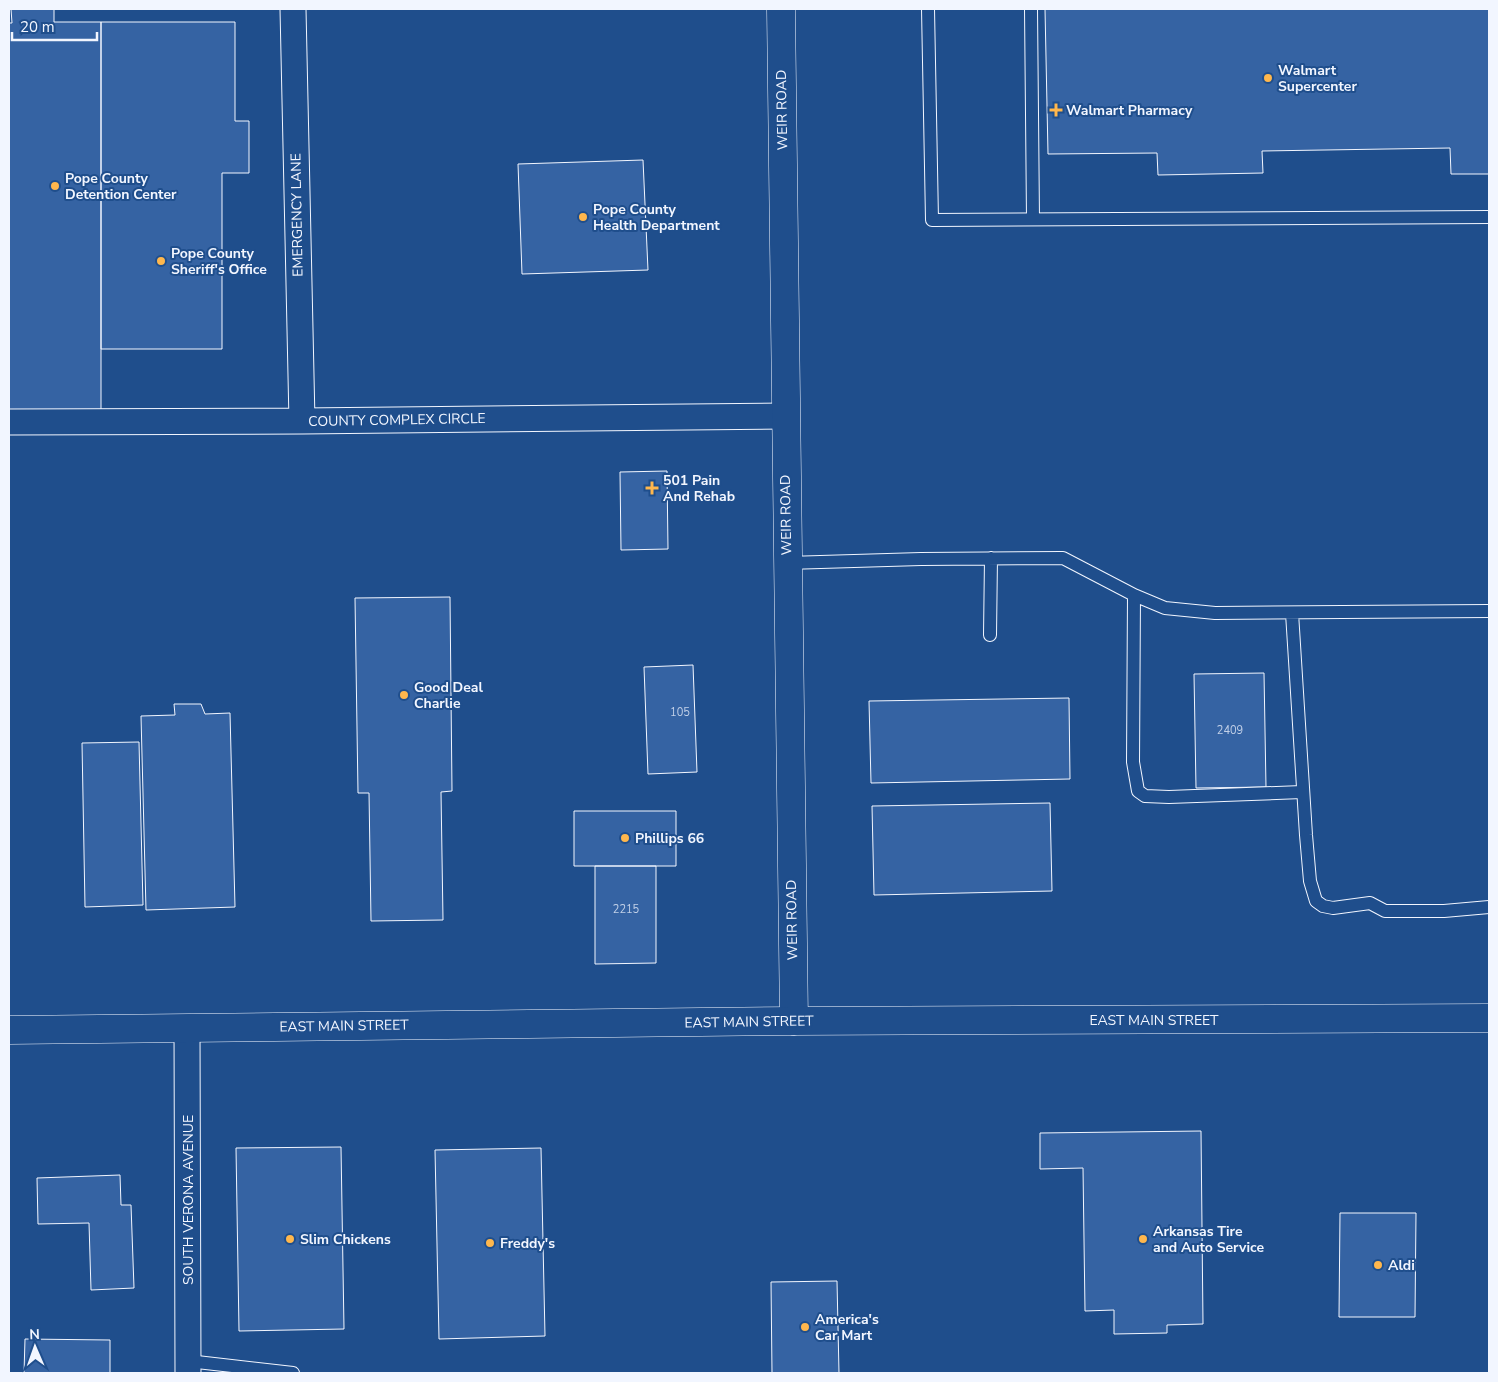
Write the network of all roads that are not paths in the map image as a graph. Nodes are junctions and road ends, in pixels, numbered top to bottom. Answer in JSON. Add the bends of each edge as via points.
{"nodes":[{"id":1,"x":293,"y":9,"type":"edge"},
{"id":2,"x":781,"y":9,"type":"edge"},
{"id":3,"x":928,"y":9,"type":"edge"},
{"id":4,"x":1031,"y":9,"type":"edge"},
{"id":5,"x":1489,"y":217,"type":"edge"},
{"id":6,"x":1033,"y":219,"type":"junction"},
{"id":7,"x":785,"y":416,"type":"junction"},
{"id":8,"x":302,"y":421,"type":"junction"},
{"id":9,"x":9,"y":422,"type":"edge"},
{"id":10,"x":991,"y":558,"type":"junction"},
{"id":11,"x":787,"y":563,"type":"junction"},
{"id":12,"x":1134,"y":595,"type":"junction"},
{"id":13,"x":1489,"y":611,"type":"edge"},
{"id":14,"x":1292,"y":613,"type":"junction"},
{"id":15,"x":990,"y":635,"type":"dead end"},
{"id":16,"x":1302,"y":792,"type":"junction"},
{"id":17,"x":1489,"y":907,"type":"edge"},
{"id":18,"x":1489,"y":1018,"type":"edge"},
{"id":19,"x":794,"y":1021,"type":"junction"},
{"id":20,"x":187,"y":1028,"type":"junction"},
{"id":21,"x":9,"y":1030,"type":"edge"},
{"id":22,"x":188,"y":1367,"type":"edge"},
{"id":23,"x":293,"y":1373,"type":"edge"}],
"edges":[{"from":1,"to":8,"type":"street","name":"EMERGENCY LANE"},
{"from":2,"to":7,"type":"main road","name":"WEIR ROAD"},
{"from":3,"to":6,"type":"lane","via":[[932,220]]},
{"from":4,"to":6,"type":"lane"},
{"from":5,"to":6,"type":"lane"},
{"from":7,"to":8,"type":"street","name":"COUNTY COMPLEX CIRCLE"},
{"from":7,"to":11,"type":"main road","name":"WEIR ROAD"},
{"from":8,"to":9,"type":"street","name":"COUNTY COMPLEX CIRCLE"},
{"from":10,"to":11,"type":"lane"},
{"from":10,"to":12,"type":"lane","via":[[1063,558]]},
{"from":10,"to":15,"type":"lane"},
{"from":11,"to":19,"type":"main road","name":"WEIR ROAD"},
{"from":12,"to":14,"type":"lane","via":[[1165,608],[1215,613]]},
{"from":12,"to":16,"type":"lane","via":[[1133,762],[1138,790],[1145,796],[1169,797]]},
{"from":13,"to":14,"type":"lane"},
{"from":14,"to":16,"type":"lane"},
{"from":16,"to":17,"type":"lane","via":[[1310,881],[1316,901],[1323,906],[1333,908],[1370,903],[1385,911]]},
{"from":18,"to":19,"type":"main road","name":"EAST MAIN STREET"},
{"from":19,"to":20,"type":"main road","name":"EAST MAIN STREET"},
{"from":20,"to":21,"type":"main road","name":"EAST MAIN STREET"},
{"from":20,"to":22,"type":"street","name":"SOUTH VERONA AVENUE"},
{"from":22,"to":23,"type":"lane"}]}
